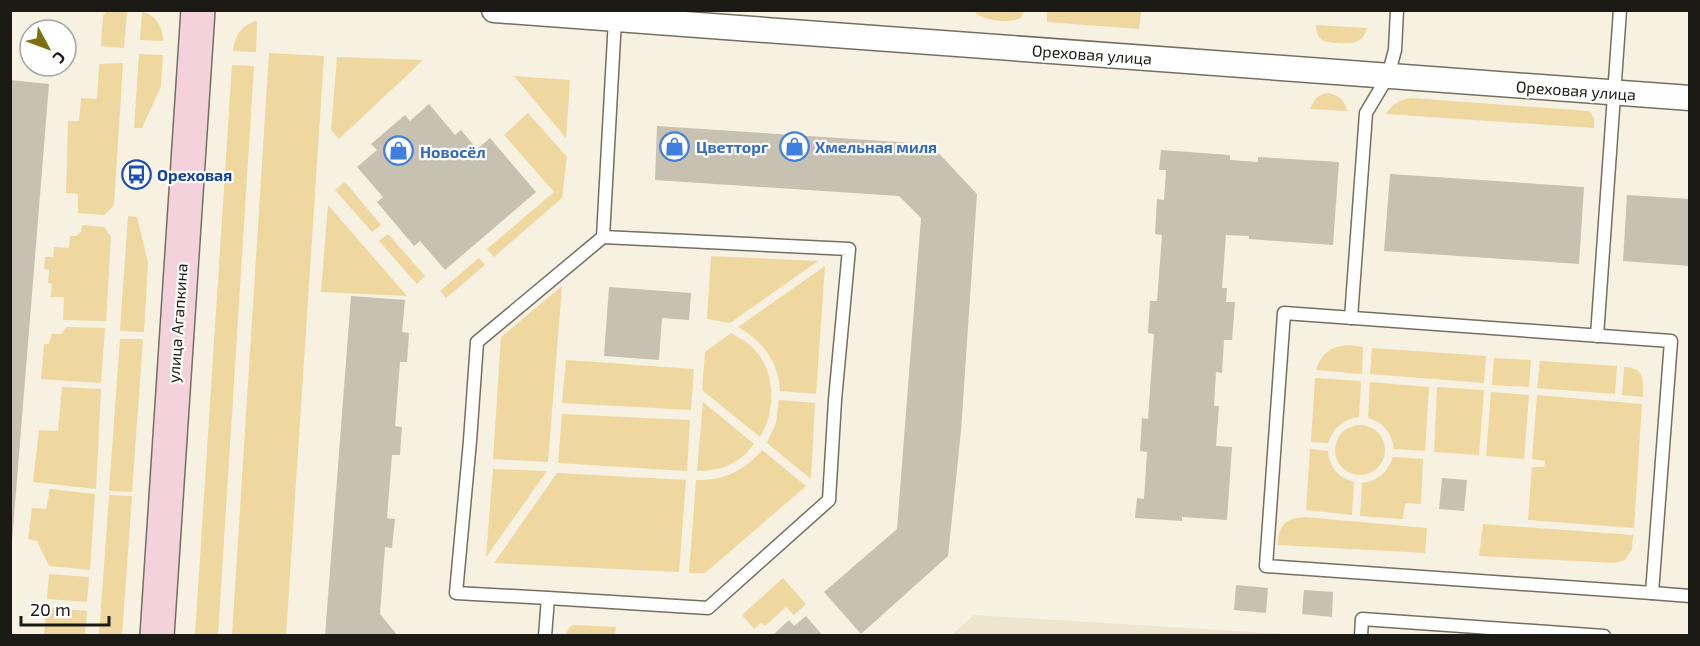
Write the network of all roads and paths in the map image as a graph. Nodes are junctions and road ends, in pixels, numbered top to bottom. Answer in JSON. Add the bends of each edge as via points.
{"nodes":[{"id":1,"x":198,"y":10,"type":"edge"},
{"id":2,"x":494,"y":10,"type":"edge"},
{"id":3,"x":1397,"y":10,"type":"edge"},
{"id":4,"x":1620,"y":10,"type":"edge"},
{"id":5,"x":677,"y":17,"type":"edge"},
{"id":6,"x":615,"y":19,"type":"junction"},
{"id":7,"x":1388,"y":76,"type":"junction"},
{"id":8,"x":1615,"y":92,"type":"junction"},
{"id":9,"x":1689,"y":98,"type":"edge"},
{"id":10,"x":603,"y":237,"type":"junction"},
{"id":11,"x":1351,"y":318,"type":"junction"},
{"id":12,"x":1597,"y":336,"type":"junction"},
{"id":13,"x":1652,"y":593,"type":"junction"},
{"id":14,"x":1689,"y":596,"type":"edge"},
{"id":15,"x":548,"y":598,"type":"junction"},
{"id":16,"x":157,"y":636,"type":"edge"},
{"id":17,"x":545,"y":636,"type":"edge"},
{"id":18,"x":1361,"y":636,"type":"edge"},
{"id":19,"x":1604,"y":636,"type":"edge"}],
"edges":[{"from":1,"to":16,"type":"main road","name":"улица Агапкина"},
{"from":2,"to":6,"type":"street","name":"Ореховая улица"},
{"from":3,"to":7,"type":"lane","via":[[1395,50]]},
{"from":4,"to":8,"type":"lane"},
{"from":5,"to":6,"type":"street","name":"Ореховая улица"},
{"from":5,"to":7,"type":"street","name":"Ореховая улица"},
{"from":6,"to":10,"type":"lane"},
{"from":7,"to":8,"type":"street","name":"Ореховая улица"},
{"from":7,"to":11,"type":"lane","via":[[1366,113]]},
{"from":8,"to":9,"type":"street","name":"Ореховая улица"},
{"from":8,"to":12,"type":"lane"},
{"from":10,"to":15,"type":"lane","via":[[477,342],[456,593]]},
{"from":10,"to":15,"type":"lane","via":[[849,249],[829,500],[708,609]]},
{"from":11,"to":12,"type":"lane"},
{"from":11,"to":13,"type":"lane","via":[[1284,313],[1266,566]]},
{"from":12,"to":13,"type":"lane","via":[[1671,340]]},
{"from":13,"to":14,"type":"lane"},
{"from":15,"to":17,"type":"lane"},
{"from":18,"to":19,"type":"lane","via":[[1362,619]]}]}
